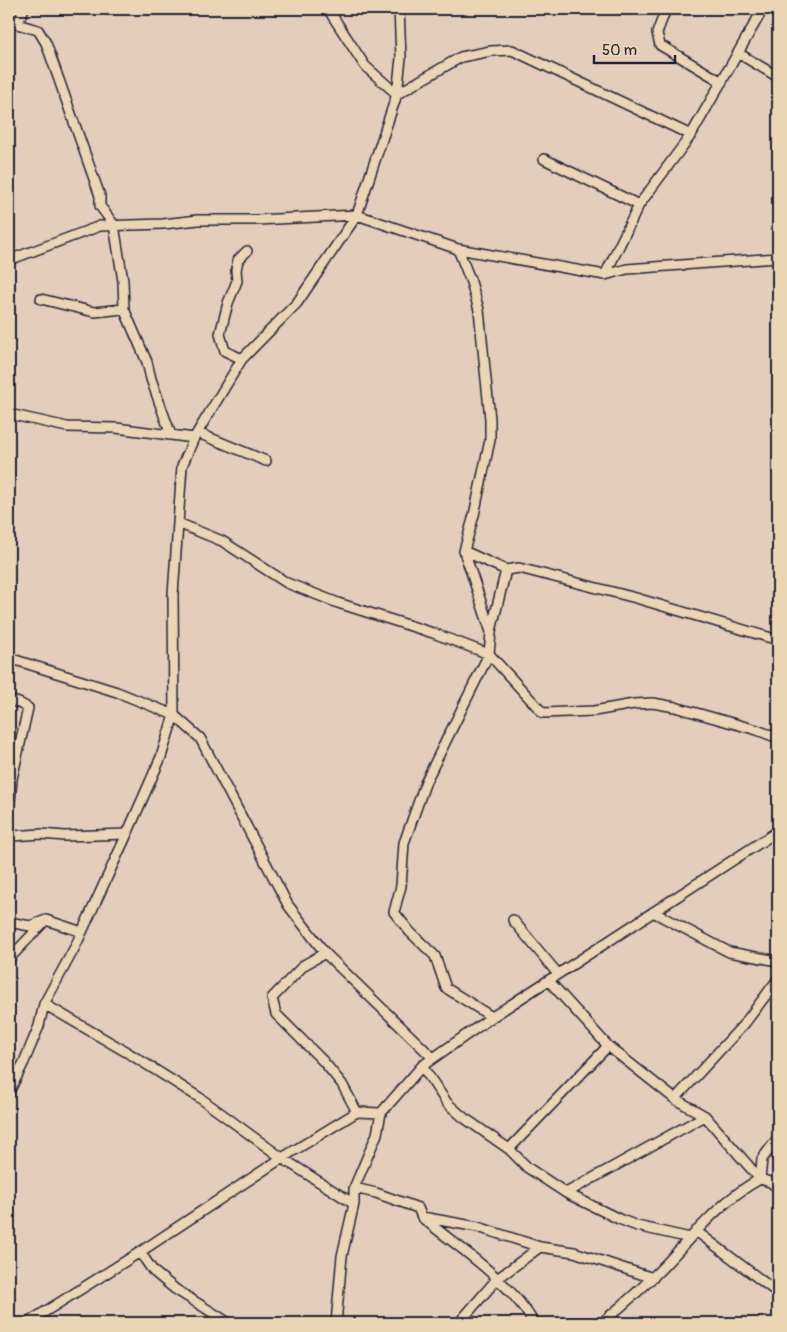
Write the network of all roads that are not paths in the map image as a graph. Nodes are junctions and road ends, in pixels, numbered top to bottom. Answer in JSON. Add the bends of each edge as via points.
{"nodes":[{"id":1,"x":24,"y":9,"type":"edge"},
{"id":2,"x":328,"y":9,"type":"edge"},
{"id":3,"x":399,"y":9,"type":"edge"},
{"id":4,"x":666,"y":9,"type":"edge"},
{"id":5,"x":763,"y":9,"type":"edge"},
{"id":6,"x":12,"y":21,"type":"edge"},
{"id":7,"x":738,"y":53,"type":"junction"},
{"id":8,"x":778,"y":77,"type":"edge"},
{"id":9,"x":722,"y":82,"type":"junction"},
{"id":10,"x":396,"y":94,"type":"junction"},
{"id":11,"x":691,"y":136,"type":"junction"},
{"id":12,"x":544,"y":160,"type":"dead end"},
{"id":13,"x":639,"y":205,"type":"junction"},
{"id":14,"x":357,"y":215,"type":"junction"},
{"id":15,"x":114,"y":225,"type":"junction"},
{"id":16,"x":458,"y":249,"type":"junction"},
{"id":17,"x":248,"y":251,"type":"dead end"},
{"id":18,"x":778,"y":258,"type":"edge"},
{"id":19,"x":9,"y":260,"type":"edge"},
{"id":20,"x":605,"y":275,"type":"junction"},
{"id":21,"x":41,"y":299,"type":"dead end"},
{"id":22,"x":124,"y":309,"type":"junction"},
{"id":23,"x":242,"y":359,"type":"junction"},
{"id":24,"x":9,"y":414,"type":"edge"},
{"id":25,"x":171,"y":435,"type":"junction"},
{"id":26,"x":196,"y":435,"type":"junction"},
{"id":27,"x":266,"y":461,"type":"dead end"},
{"id":28,"x":178,"y":523,"type":"junction"},
{"id":29,"x":464,"y":551,"type":"junction"},
{"id":30,"x":506,"y":570,"type":"junction"},
{"id":31,"x":491,"y":632,"type":"junction"},
{"id":32,"x":778,"y":640,"type":"edge"},
{"id":33,"x":489,"y":654,"type":"junction"},
{"id":34,"x":9,"y":658,"type":"edge"},
{"id":35,"x":9,"y":700,"type":"edge"},
{"id":36,"x":174,"y":715,"type":"junction"},
{"id":37,"x":778,"y":738,"type":"edge"},
{"id":38,"x":9,"y":813,"type":"edge"},
{"id":39,"x":9,"y":830,"type":"edge"},
{"id":40,"x":778,"y":831,"type":"edge"},
{"id":41,"x":127,"y":834,"type":"junction"},
{"id":42,"x":653,"y":912,"type":"junction"},
{"id":43,"x":46,"y":920,"type":"junction"},
{"id":44,"x":514,"y":920,"type":"dead end"},
{"id":45,"x":9,"y":922,"type":"edge"},
{"id":46,"x":82,"y":932,"type":"junction"},
{"id":47,"x":325,"y":953,"type":"junction"},
{"id":48,"x":9,"y":959,"type":"edge"},
{"id":49,"x":778,"y":961,"type":"edge"},
{"id":50,"x":558,"y":974,"type":"junction"},
{"id":51,"x":778,"y":979,"type":"edge"},
{"id":52,"x":548,"y":981,"type":"junction"},
{"id":53,"x":44,"y":1004,"type":"junction"},
{"id":54,"x":492,"y":1017,"type":"junction"},
{"id":55,"x":608,"y":1046,"type":"junction"},
{"id":56,"x":433,"y":1058,"type":"junction"},
{"id":57,"x":422,"y":1066,"type":"junction"},
{"id":58,"x":9,"y":1092,"type":"edge"},
{"id":59,"x":675,"y":1099,"type":"junction"},
{"id":60,"x":357,"y":1112,"type":"junction"},
{"id":61,"x":381,"y":1113,"type":"junction"},
{"id":62,"x":705,"y":1116,"type":"junction"},
{"id":63,"x":778,"y":1138,"type":"edge"},
{"id":64,"x":509,"y":1149,"type":"junction"},
{"id":65,"x":282,"y":1158,"type":"junction"},
{"id":66,"x":760,"y":1179,"type":"junction"},
{"id":67,"x":774,"y":1182,"type":"edge"},
{"id":68,"x":354,"y":1188,"type":"junction"},
{"id":69,"x":778,"y":1188,"type":"edge"},
{"id":70,"x":566,"y":1192,"type":"junction"},
{"id":71,"x":354,"y":1204,"type":"junction"},
{"id":72,"x":422,"y":1218,"type":"junction"},
{"id":73,"x":696,"y":1231,"type":"junction"},
{"id":74,"x":690,"y":1238,"type":"junction"},
{"id":75,"x":540,"y":1247,"type":"junction"},
{"id":76,"x":140,"y":1252,"type":"junction"},
{"id":77,"x":653,"y":1278,"type":"junction"},
{"id":78,"x":497,"y":1279,"type":"junction"},
{"id":79,"x":778,"y":1294,"type":"edge"},
{"id":80,"x":27,"y":1323,"type":"edge"},
{"id":81,"x":229,"y":1323,"type":"edge"},
{"id":82,"x":336,"y":1323,"type":"edge"},
{"id":83,"x":459,"y":1323,"type":"edge"},
{"id":84,"x":534,"y":1323,"type":"edge"},
{"id":85,"x":602,"y":1323,"type":"edge"}],
"edges":[{"from":1,"to":6,"type":"street"},
{"from":2,"to":10,"type":"street","via":[[365,66]]},
{"from":3,"to":10,"type":"street","via":[[401,58]]},
{"from":4,"to":9,"type":"street","via":[[657,33],[660,45]]},
{"from":5,"to":7,"type":"street"},
{"from":6,"to":15,"type":"street","via":[[38,30],[46,44],[100,196],[100,206]]},
{"from":7,"to":8,"type":"street"},
{"from":7,"to":9,"type":"street"},
{"from":9,"to":11,"type":"street"},
{"from":10,"to":11,"type":"street","via":[[461,57],[512,50]]},
{"from":10,"to":14,"type":"street"},
{"from":11,"to":13,"type":"street"},
{"from":12,"to":13,"type":"street"},
{"from":13,"to":20,"type":"street"},
{"from":14,"to":15,"type":"street"},
{"from":14,"to":16,"type":"street"},
{"from":14,"to":23,"type":"street","via":[[298,303]]},
{"from":15,"to":19,"type":"street","via":[[100,226]]},
{"from":15,"to":22,"type":"street"},
{"from":16,"to":20,"type":"street"},
{"from":16,"to":29,"type":"street","via":[[479,310],[490,419],[490,440]]},
{"from":17,"to":23,"type":"street","via":[[238,260],[237,281],[220,334],[225,351]]},
{"from":18,"to":20,"type":"street","via":[[626,270]]},
{"from":21,"to":22,"type":"street","via":[[94,312]]},
{"from":22,"to":25,"type":"street","via":[[147,362]]},
{"from":23,"to":26,"type":"street"},
{"from":24,"to":25,"type":"street","via":[[67,427],[116,428]]},
{"from":25,"to":26,"type":"street"},
{"from":26,"to":27,"type":"street"},
{"from":26,"to":28,"type":"street","via":[[182,466]]},
{"from":28,"to":33,"type":"street","via":[[222,541],[287,583],[338,604]]},
{"from":28,"to":36,"type":"street","via":[[173,595]]},
{"from":29,"to":30,"type":"street"},
{"from":29,"to":31,"type":"street"},
{"from":30,"to":31,"type":"street"},
{"from":30,"to":32,"type":"street","via":[[519,568],[636,598]]},
{"from":31,"to":33,"type":"street"},
{"from":33,"to":37,"type":"street","via":[[543,713],[594,711],[653,703]]},
{"from":33,"to":54,"type":"street","via":[[426,781],[404,843],[401,886],[394,912],[435,956],[446,988]]},
{"from":34,"to":36,"type":"street","via":[[116,692]]},
{"from":35,"to":38,"type":"street","via":[[28,708],[12,779]]},
{"from":36,"to":41,"type":"street"},
{"from":36,"to":47,"type":"street","via":[[200,738],[288,905]]},
{"from":39,"to":41,"type":"street","via":[[12,836]]},
{"from":40,"to":42,"type":"street"},
{"from":41,"to":46,"type":"street"},
{"from":42,"to":49,"type":"street","via":[[729,952]]},
{"from":42,"to":50,"type":"street"},
{"from":43,"to":45,"type":"street","via":[[30,926]]},
{"from":43,"to":46,"type":"street"},
{"from":43,"to":48,"type":"street"},
{"from":44,"to":50,"type":"street"},
{"from":46,"to":53,"type":"street"},
{"from":47,"to":56,"type":"street"},
{"from":47,"to":60,"type":"street","via":[[304,965],[272,998],[276,1014],[342,1084]]},
{"from":50,"to":52,"type":"street"},
{"from":51,"to":59,"type":"street","via":[[745,1023]]},
{"from":52,"to":54,"type":"street"},
{"from":52,"to":55,"type":"street"},
{"from":53,"to":58,"type":"street","via":[[39,1026]]},
{"from":53,"to":65,"type":"street","via":[[200,1098]]},
{"from":54,"to":56,"type":"street"},
{"from":55,"to":59,"type":"street"},
{"from":55,"to":64,"type":"street"},
{"from":56,"to":57,"type":"street"},
{"from":57,"to":61,"type":"street"},
{"from":57,"to":64,"type":"street","via":[[447,1103]]},
{"from":59,"to":62,"type":"street"},
{"from":60,"to":61,"type":"street"},
{"from":60,"to":65,"type":"street"},
{"from":61,"to":68,"type":"street","via":[[377,1134]]},
{"from":62,"to":66,"type":"street"},
{"from":62,"to":70,"type":"street"},
{"from":63,"to":66,"type":"street","via":[[762,1159]]},
{"from":64,"to":70,"type":"street","via":[[528,1168]]},
{"from":65,"to":71,"type":"street"},
{"from":65,"to":76,"type":"street"},
{"from":66,"to":67,"type":"street"},
{"from":66,"to":73,"type":"street","via":[[730,1199]]},
{"from":67,"to":69,"type":"street"},
{"from":68,"to":71,"type":"street"},
{"from":68,"to":72,"type":"street","via":[[418,1208]]},
{"from":70,"to":74,"type":"street","via":[[637,1226]]},
{"from":71,"to":82,"type":"street","via":[[342,1256]]},
{"from":72,"to":75,"type":"street","via":[[478,1227]]},
{"from":72,"to":78,"type":"street"},
{"from":73,"to":74,"type":"street"},
{"from":73,"to":79,"type":"street"},
{"from":74,"to":77,"type":"street"},
{"from":75,"to":77,"type":"street","via":[[574,1252]]},
{"from":75,"to":78,"type":"street"},
{"from":76,"to":80,"type":"street"},
{"from":76,"to":81,"type":"street","via":[[153,1272]]},
{"from":77,"to":85,"type":"street"},
{"from":78,"to":83,"type":"street"},
{"from":78,"to":84,"type":"street","via":[[523,1305]]}]}
